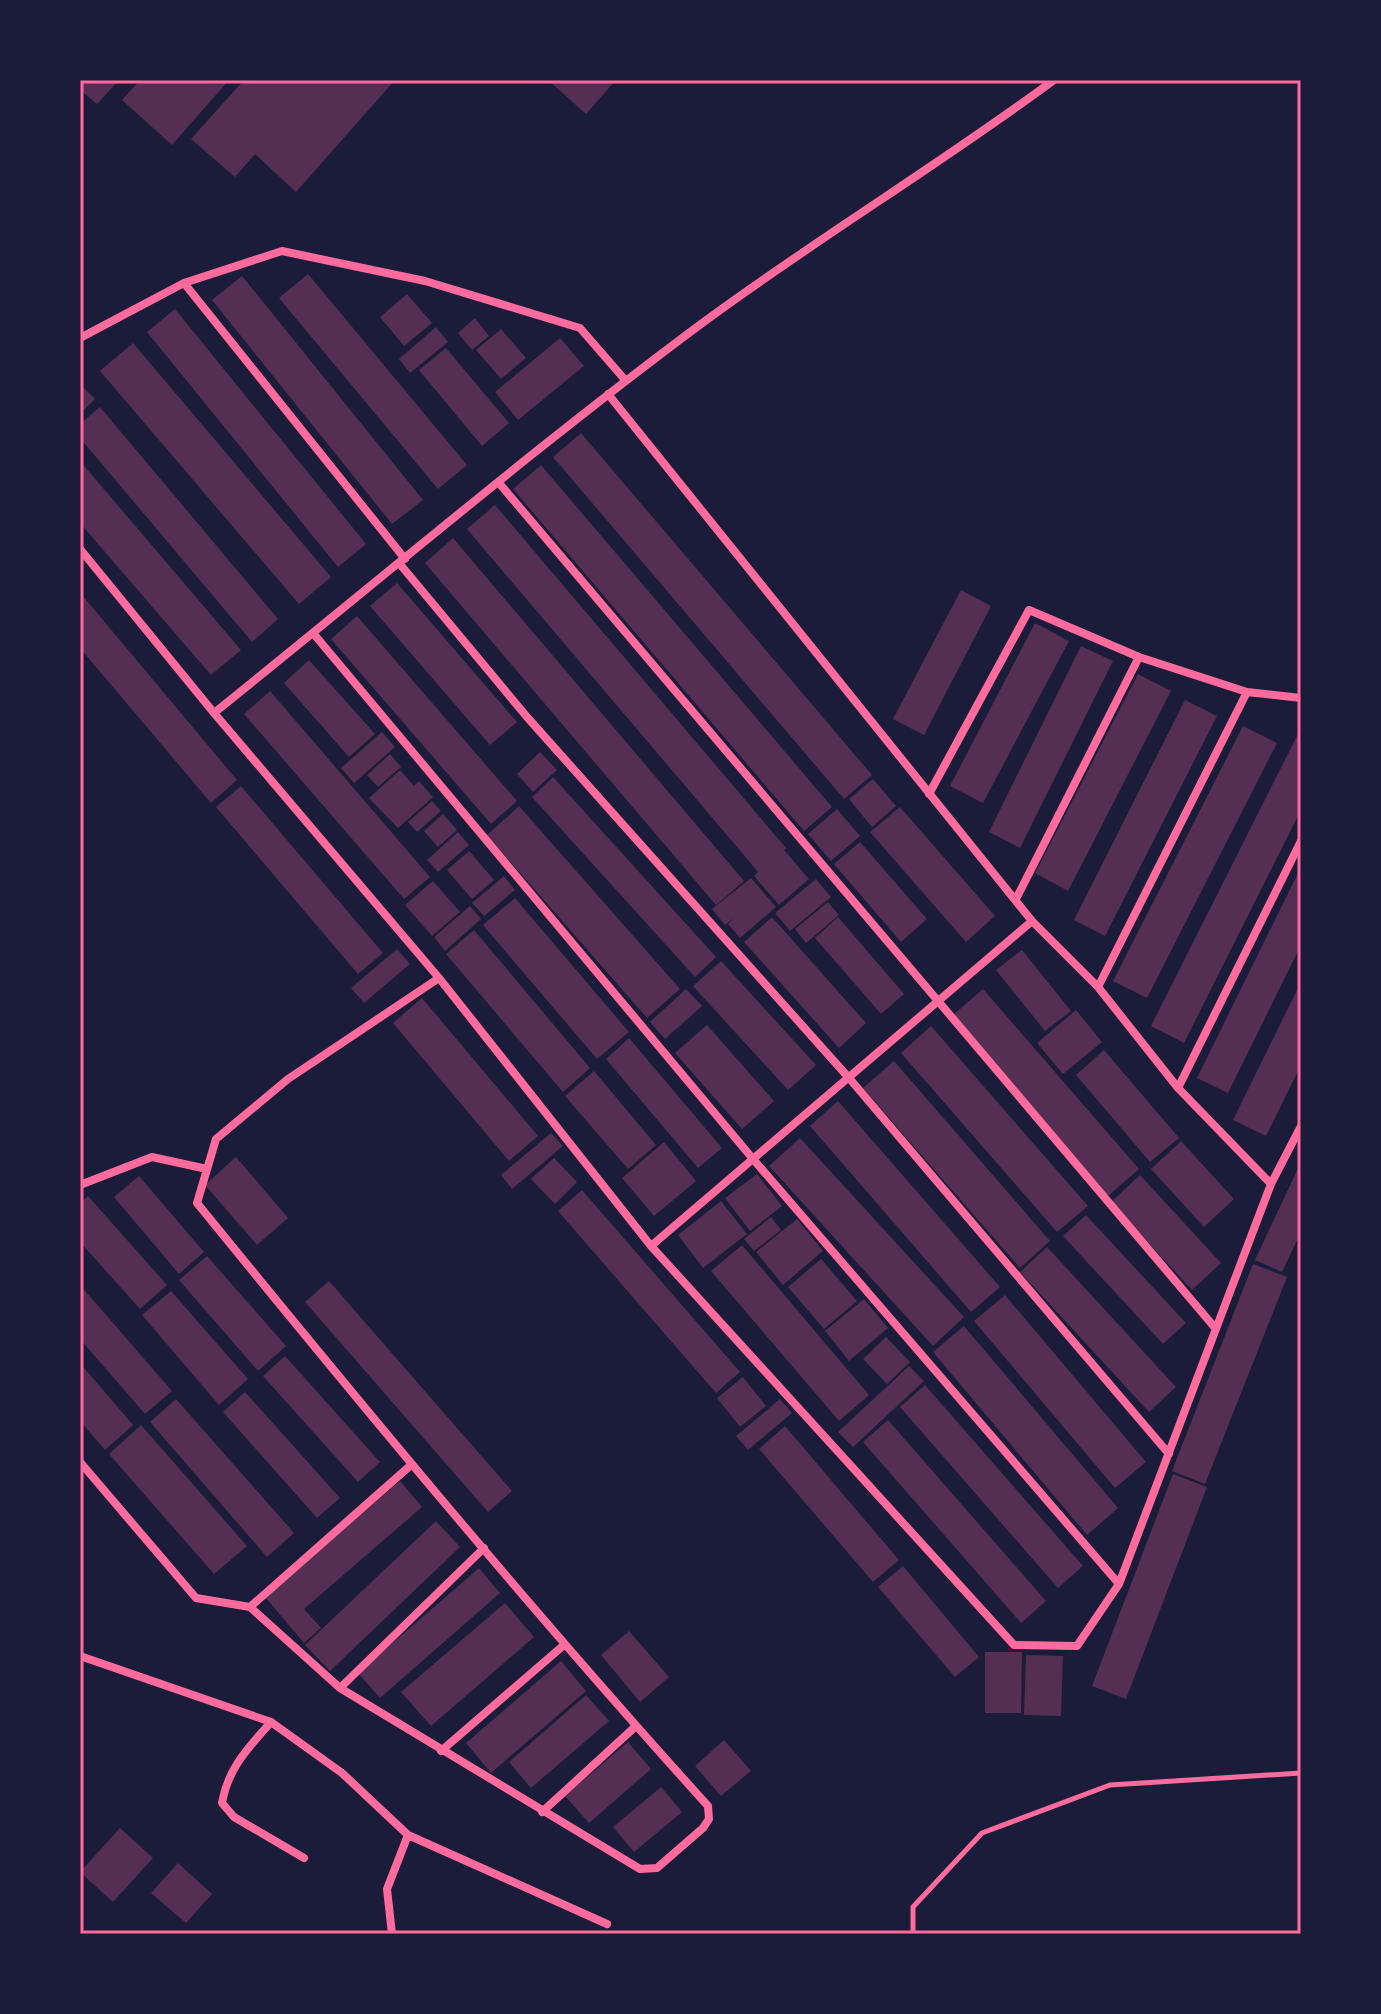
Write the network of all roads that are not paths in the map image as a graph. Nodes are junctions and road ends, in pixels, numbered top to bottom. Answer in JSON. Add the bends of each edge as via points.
{"nodes":[{"id":1,"x":1054,"y":80,"type":"edge"},
{"id":2,"x":184,"y":283,"type":"junction"},
{"id":3,"x":80,"y":338,"type":"edge"},
{"id":4,"x":626,"y":381,"type":"junction"},
{"id":5,"x":608,"y":394,"type":"junction"},
{"id":6,"x":499,"y":483,"type":"junction"},
{"id":7,"x":80,"y":549,"type":"edge"},
{"id":8,"x":402,"y":561,"type":"junction"},
{"id":9,"x":313,"y":633,"type":"junction"},
{"id":10,"x":1139,"y":657,"type":"junction"},
{"id":11,"x":1247,"y":692,"type":"junction"},
{"id":12,"x":1301,"y":698,"type":"edge"},
{"id":13,"x":214,"y":713,"type":"junction"},
{"id":14,"x":929,"y":794,"type":"junction"},
{"id":15,"x":1301,"y":841,"type":"edge"},
{"id":16,"x":1016,"y":899,"type":"junction"},
{"id":17,"x":1032,"y":921,"type":"junction"},
{"id":18,"x":439,"y":978,"type":"junction"},
{"id":19,"x":1098,"y":987,"type":"junction"},
{"id":20,"x":937,"y":1002,"type":"junction"},
{"id":21,"x":849,"y":1078,"type":"junction"},
{"id":22,"x":1178,"y":1088,"type":"junction"},
{"id":23,"x":1301,"y":1126,"type":"edge"},
{"id":24,"x":753,"y":1159,"type":"junction"},
{"id":25,"x":207,"y":1169,"type":"junction"},
{"id":26,"x":1271,"y":1184,"type":"junction"},
{"id":27,"x":80,"y":1185,"type":"edge"},
{"id":28,"x":651,"y":1246,"type":"junction"},
{"id":29,"x":1216,"y":1329,"type":"junction"},
{"id":30,"x":1169,"y":1454,"type":"junction"},
{"id":31,"x":80,"y":1462,"type":"edge"},
{"id":32,"x":411,"y":1465,"type":"junction"},
{"id":33,"x":484,"y":1548,"type":"junction"},
{"id":34,"x":1119,"y":1584,"type":"junction"},
{"id":35,"x":250,"y":1607,"type":"junction"},
{"id":36,"x":564,"y":1645,"type":"junction"},
{"id":37,"x":80,"y":1656,"type":"edge"},
{"id":38,"x":340,"y":1688,"type":"junction"},
{"id":39,"x":271,"y":1722,"type":"junction"},
{"id":40,"x":636,"y":1726,"type":"junction"},
{"id":41,"x":441,"y":1751,"type":"junction"},
{"id":42,"x":542,"y":1812,"type":"junction"},
{"id":43,"x":408,"y":1835,"type":"junction"},
{"id":44,"x":304,"y":1858,"type":"dead end"},
{"id":45,"x":607,"y":1924,"type":"dead end"},
{"id":46,"x":392,"y":1934,"type":"edge"}],
"edges":[{"from":1,"to":4,"type":"street","via":[[704,321]]},
{"from":2,"to":3,"type":"street"},
{"from":2,"to":4,"type":"street","via":[[282,251],[425,281],[580,328]]},
{"from":2,"to":8,"type":"street"},
{"from":4,"to":5,"type":"street"},
{"from":5,"to":6,"type":"street"},
{"from":5,"to":14,"type":"street"},
{"from":6,"to":8,"type":"street"},
{"from":6,"to":20,"type":"street"},
{"from":7,"to":13,"type":"street"},
{"from":8,"to":9,"type":"street"},
{"from":8,"to":21,"type":"street","via":[[527,717]]},
{"from":9,"to":13,"type":"street"},
{"from":9,"to":24,"type":"street"},
{"from":10,"to":11,"type":"street"},
{"from":10,"to":14,"type":"street","via":[[1029,610]]},
{"from":10,"to":16,"type":"street"},
{"from":11,"to":12,"type":"street"},
{"from":11,"to":19,"type":"street"},
{"from":13,"to":18,"type":"street"},
{"from":14,"to":16,"type":"street"},
{"from":15,"to":22,"type":"street"},
{"from":16,"to":17,"type":"street"},
{"from":17,"to":19,"type":"street"},
{"from":17,"to":20,"type":"street"},
{"from":18,"to":25,"type":"street","via":[[288,1079],[216,1139]]},
{"from":18,"to":28,"type":"street"},
{"from":19,"to":22,"type":"street"},
{"from":20,"to":21,"type":"street"},
{"from":20,"to":29,"type":"street"},
{"from":21,"to":24,"type":"street"},
{"from":21,"to":30,"type":"street"},
{"from":22,"to":26,"type":"street"},
{"from":23,"to":26,"type":"street"},
{"from":24,"to":28,"type":"street"},
{"from":24,"to":34,"type":"street"},
{"from":25,"to":27,"type":"street","via":[[152,1157]]},
{"from":25,"to":32,"type":"street","via":[[197,1203]]},
{"from":26,"to":29,"type":"street"},
{"from":28,"to":34,"type":"street","via":[[1014,1645],[1077,1646]]},
{"from":29,"to":30,"type":"street"},
{"from":30,"to":34,"type":"street"},
{"from":31,"to":35,"type":"street","via":[[196,1598]]},
{"from":32,"to":33,"type":"street"},
{"from":32,"to":35,"type":"street"},
{"from":33,"to":36,"type":"street"},
{"from":33,"to":38,"type":"street"},
{"from":35,"to":38,"type":"street"},
{"from":36,"to":40,"type":"street"},
{"from":36,"to":41,"type":"street"},
{"from":37,"to":39,"type":"street"},
{"from":38,"to":41,"type":"street"},
{"from":39,"to":43,"type":"street","via":[[342,1773]]},
{"from":39,"to":44,"type":"street","via":[[226,1781],[222,1803],[234,1817]]},
{"from":40,"to":42,"type":"street"},
{"from":40,"to":42,"type":"street","via":[[708,1806],[703,1828],[657,1868],[640,1869]]},
{"from":41,"to":42,"type":"street"},
{"from":43,"to":45,"type":"street"},
{"from":43,"to":46,"type":"street","via":[[387,1889]]}]}
